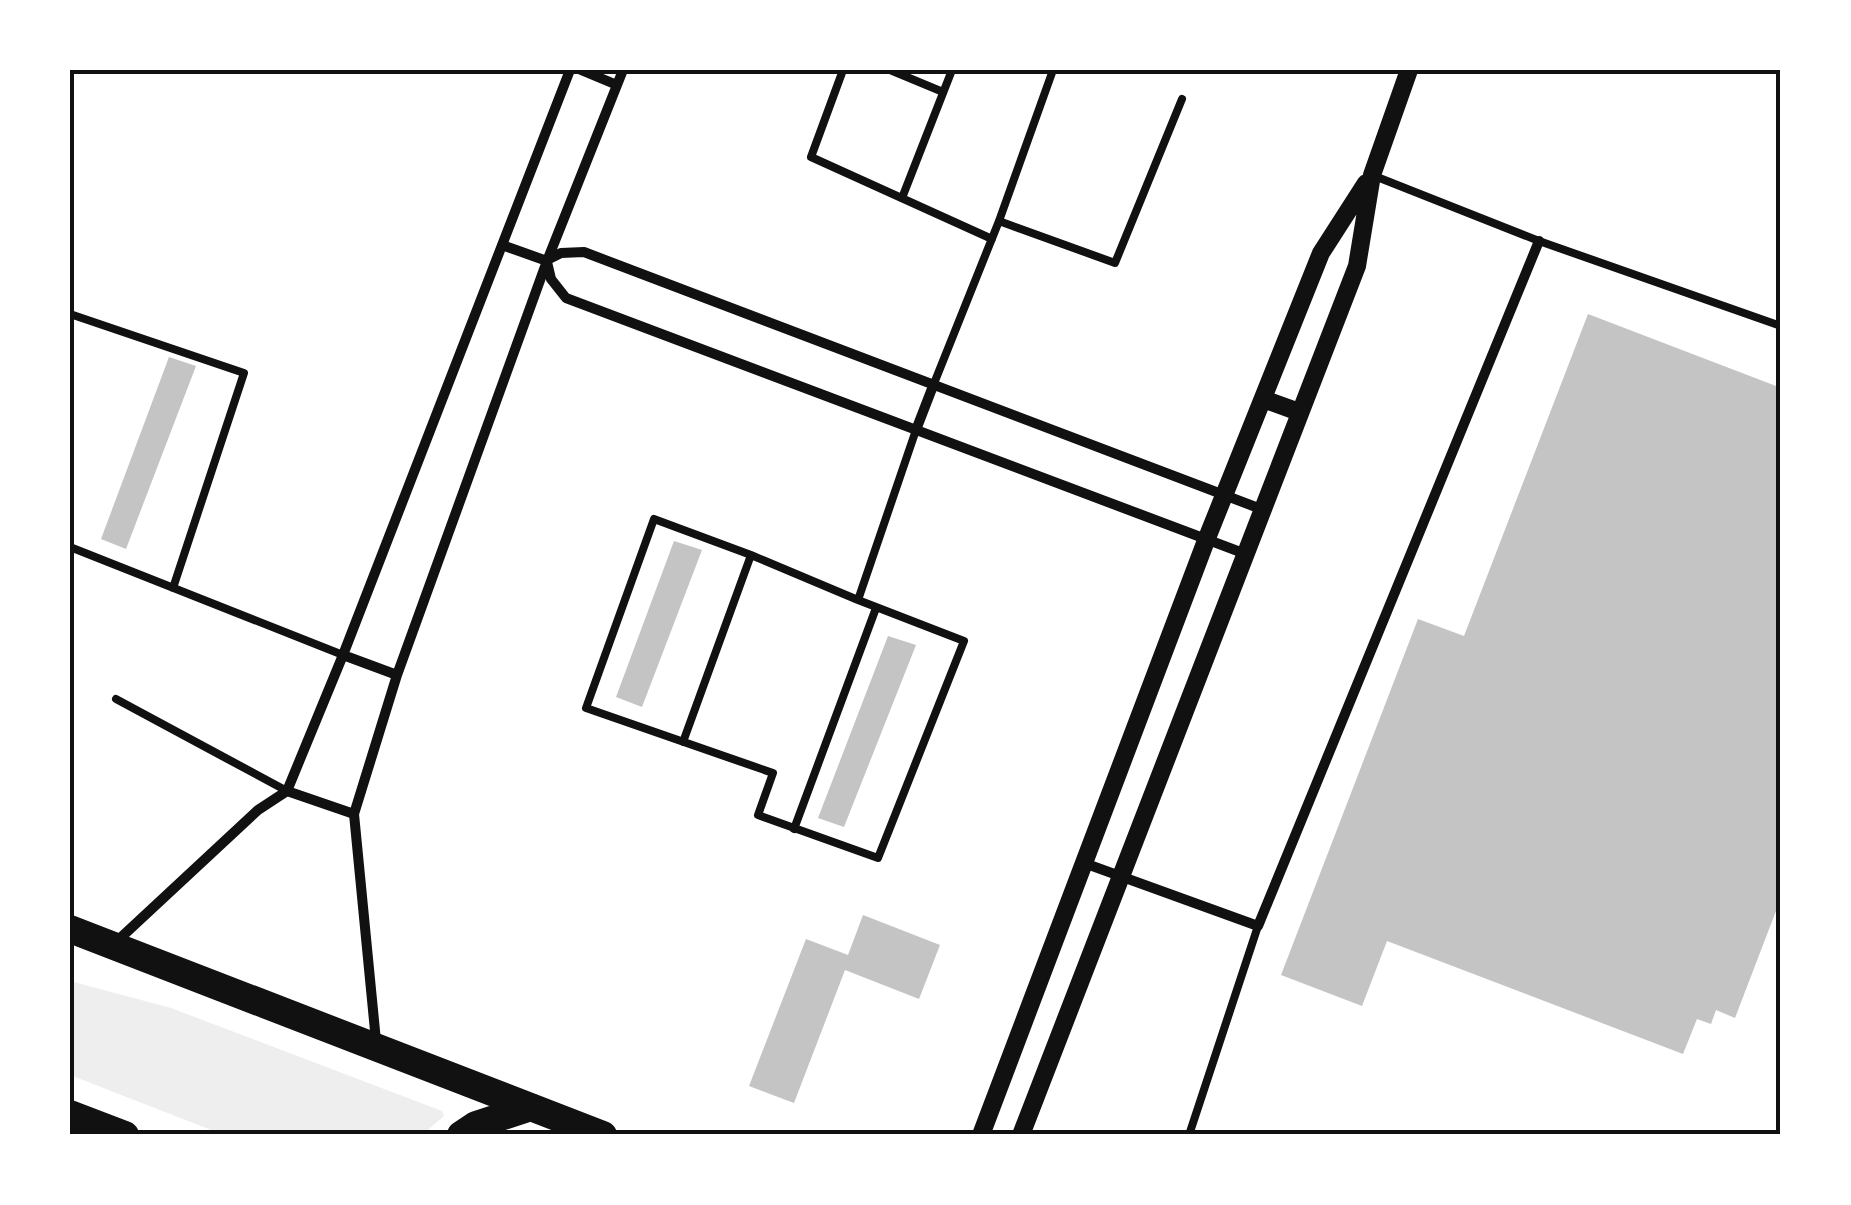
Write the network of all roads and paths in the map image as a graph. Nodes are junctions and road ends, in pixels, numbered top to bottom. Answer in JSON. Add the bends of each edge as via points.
{"nodes":[{"id":1,"x":570,"y":70,"type":"edge"},
{"id":2,"x":581,"y":70,"type":"edge"},
{"id":3,"x":623,"y":70,"type":"edge"},
{"id":4,"x":843,"y":70,"type":"edge"},
{"id":5,"x":890,"y":70,"type":"edge"},
{"id":6,"x":952,"y":70,"type":"edge"},
{"id":7,"x":1053,"y":70,"type":"edge"},
{"id":8,"x":1410,"y":70,"type":"edge"},
{"id":9,"x":617,"y":85,"type":"junction"},
{"id":10,"x":943,"y":92,"type":"junction"},
{"id":11,"x":1182,"y":99,"type":"dead end"},
{"id":12,"x":1372,"y":175,"type":"junction"},
{"id":13,"x":902,"y":198,"type":"junction"},
{"id":14,"x":999,"y":222,"type":"junction"},
{"id":15,"x":992,"y":240,"type":"junction"},
{"id":16,"x":1539,"y":240,"type":"junction"},
{"id":17,"x":502,"y":245,"type":"junction"},
{"id":18,"x":546,"y":261,"type":"junction"},
{"id":19,"x":70,"y":314,"type":"edge"},
{"id":20,"x":1781,"y":326,"type":"edge"},
{"id":21,"x":934,"y":386,"type":"junction"},
{"id":22,"x":1263,"y":399,"type":"junction"},
{"id":23,"x":1299,"y":412,"type":"junction"},
{"id":24,"x":916,"y":430,"type":"junction"},
{"id":25,"x":1226,"y":493,"type":"junction"},
{"id":26,"x":1261,"y":509,"type":"junction"},
{"id":27,"x":1207,"y":538,"type":"junction"},
{"id":28,"x":70,"y":547,"type":"edge"},
{"id":29,"x":1243,"y":553,"type":"junction"},
{"id":30,"x":750,"y":554,"type":"junction"},
{"id":31,"x":173,"y":588,"type":"junction"},
{"id":32,"x":858,"y":600,"type":"junction"},
{"id":33,"x":876,"y":608,"type":"junction"},
{"id":34,"x":343,"y":655,"type":"junction"},
{"id":35,"x":397,"y":675,"type":"junction"},
{"id":36,"x":116,"y":699,"type":"dead end"},
{"id":37,"x":683,"y":742,"type":"junction"},
{"id":38,"x":286,"y":791,"type":"junction"},
{"id":39,"x":354,"y":814,"type":"junction"},
{"id":40,"x":794,"y":828,"type":"junction"},
{"id":41,"x":1084,"y":863,"type":"junction"},
{"id":42,"x":1120,"y":878,"type":"junction"},
{"id":43,"x":1258,"y":926,"type":"junction"},
{"id":44,"x":70,"y":929,"type":"edge"},
{"id":45,"x":113,"y":945,"type":"junction"},
{"id":46,"x":376,"y":1047,"type":"junction"},
{"id":47,"x":531,"y":1108,"type":"junction"},
{"id":48,"x":70,"y":1114,"type":"edge"},
{"id":49,"x":125,"y":1135,"type":"edge"},
{"id":50,"x":460,"y":1135,"type":"edge"},
{"id":51,"x":603,"y":1135,"type":"edge"},
{"id":52,"x":981,"y":1135,"type":"edge"},
{"id":53,"x":1021,"y":1135,"type":"edge"},
{"id":54,"x":1189,"y":1135,"type":"edge"}],
"edges":[{"from":1,"to":17,"type":"street"},
{"from":2,"to":9,"type":"street"},
{"from":3,"to":9,"type":"street"},
{"from":4,"to":13,"type":"lane","via":[[811,156]]},
{"from":5,"to":10,"type":"lane"},
{"from":6,"to":10,"type":"lane"},
{"from":7,"to":14,"type":"lane"},
{"from":8,"to":12,"type":"street"},
{"from":9,"to":18,"type":"street"},
{"from":10,"to":13,"type":"lane"},
{"from":11,"to":14,"type":"lane","via":[[1115,263]]},
{"from":12,"to":16,"type":"lane"},
{"from":12,"to":22,"type":"street","via":[[1321,252]]},
{"from":12,"to":23,"type":"street","via":[[1356,266]]},
{"from":13,"to":15,"type":"lane"},
{"from":14,"to":15,"type":"lane"},
{"from":15,"to":21,"type":"lane"},
{"from":16,"to":20,"type":"lane"},
{"from":16,"to":43,"type":"street"},
{"from":17,"to":18,"type":"street"},
{"from":17,"to":34,"type":"street"},
{"from":18,"to":21,"type":"street","via":[[561,252],[584,252]]},
{"from":18,"to":24,"type":"street","via":[[566,298]]},
{"from":18,"to":35,"type":"street"},
{"from":19,"to":31,"type":"lane","via":[[244,373]]},
{"from":21,"to":24,"type":"street"},
{"from":21,"to":25,"type":"street"},
{"from":22,"to":23,"type":"street"},
{"from":22,"to":25,"type":"street"},
{"from":23,"to":26,"type":"street"},
{"from":24,"to":27,"type":"street"},
{"from":24,"to":32,"type":"lane"},
{"from":25,"to":26,"type":"street"},
{"from":25,"to":27,"type":"street"},
{"from":26,"to":29,"type":"street"},
{"from":27,"to":29,"type":"street"},
{"from":27,"to":41,"type":"street"},
{"from":28,"to":31,"type":"lane"},
{"from":29,"to":42,"type":"street"},
{"from":30,"to":32,"type":"lane"},
{"from":30,"to":37,"type":"lane"},
{"from":30,"to":37,"type":"lane","via":[[654,519],[647,536],[586,708]]},
{"from":31,"to":34,"type":"lane"},
{"from":32,"to":33,"type":"lane"},
{"from":33,"to":40,"type":"lane"},
{"from":33,"to":40,"type":"lane","via":[[964,641],[878,858]]},
{"from":34,"to":35,"type":"street"},
{"from":34,"to":38,"type":"street"},
{"from":35,"to":39,"type":"street"},
{"from":36,"to":38,"type":"lane"},
{"from":37,"to":40,"type":"lane","via":[[773,773],[758,816]]},
{"from":38,"to":39,"type":"street"},
{"from":38,"to":45,"type":"street"},
{"from":39,"to":46,"type":"street"},
{"from":41,"to":42,"type":"street"},
{"from":41,"to":52,"type":"street"},
{"from":42,"to":43,"type":"street"},
{"from":42,"to":53,"type":"street"},
{"from":43,"to":54,"type":"lane"},
{"from":44,"to":45,"type":"highway"},
{"from":45,"to":46,"type":"highway"},
{"from":46,"to":47,"type":"highway"},
{"from":47,"to":50,"type":"highway"},
{"from":47,"to":51,"type":"highway"},
{"from":48,"to":49,"type":"highway"}]}
